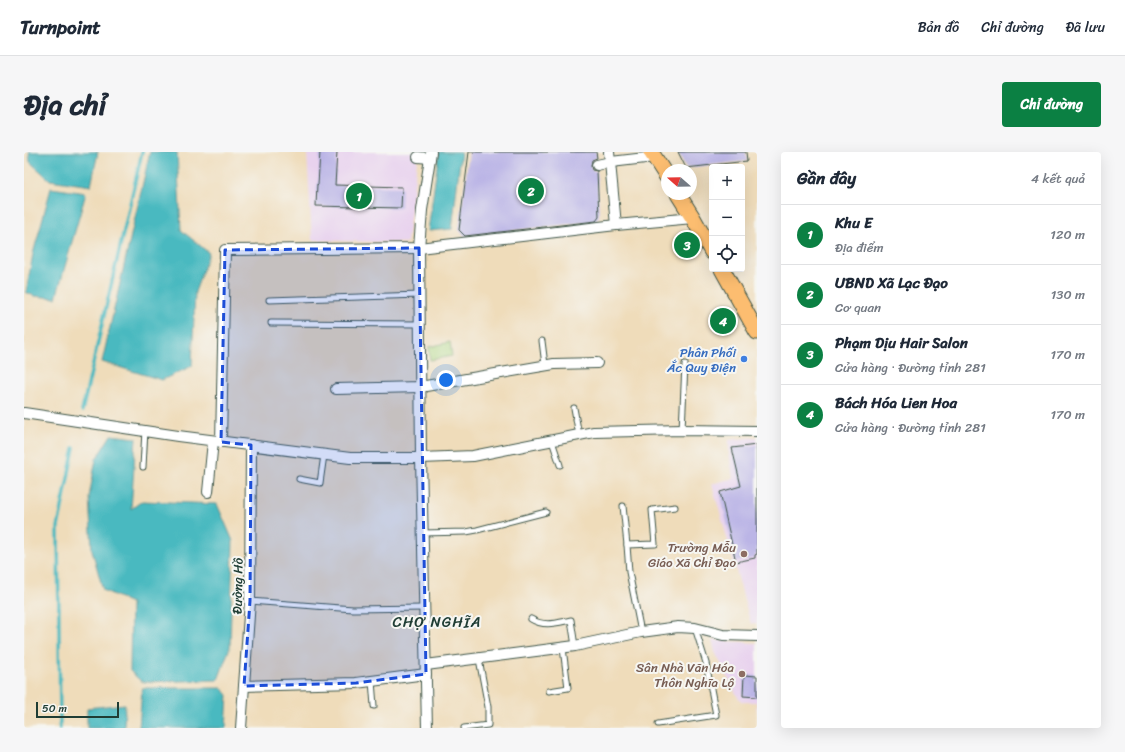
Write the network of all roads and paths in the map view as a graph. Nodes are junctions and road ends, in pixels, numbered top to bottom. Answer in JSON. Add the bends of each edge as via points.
{"nodes":[{"id":1,"x":653,"y":154,"type":"edge"},
{"id":2,"x":431,"y":155,"type":"edge"},
{"id":3,"x":418,"y":157,"type":"dead end"},
{"id":4,"x":610,"y":157,"type":"edge"},
{"id":5,"x":597,"y":165,"type":"dead end"},
{"id":6,"x":661,"y":167,"type":"edge"},
{"id":7,"x":682,"y":200,"type":"edge"},
{"id":8,"x":693,"y":218,"type":"junction"},
{"id":9,"x":616,"y":225,"type":"junction"},
{"id":10,"x":709,"y":247,"type":"edge"},
{"id":11,"x":419,"y":248,"type":"junction"},
{"id":12,"x":724,"y":272,"type":"edge"},
{"id":13,"x":420,"y":295,"type":"junction"},
{"id":14,"x":269,"y":300,"type":"dead end"},
{"id":15,"x":271,"y":323,"type":"dead end"},
{"id":16,"x":420,"y":324,"type":"junction"},
{"id":17,"x":757,"y":332,"type":"edge"},
{"id":18,"x":542,"y":341,"type":"dead end"},
{"id":19,"x":597,"y":363,"type":"dead end"},
{"id":20,"x":685,"y":364,"type":"dead end"},
{"id":21,"x":545,"y":365,"type":"junction"},
{"id":22,"x":420,"y":387,"type":"junction"},
{"id":23,"x":336,"y":389,"type":"dead end"},
{"id":24,"x":574,"y":408,"type":"dead end"},
{"id":25,"x":24,"y":412,"type":"edge"},
{"id":26,"x":145,"y":430,"type":"junction"},
{"id":27,"x":682,"y":430,"type":"junction"},
{"id":28,"x":757,"y":431,"type":"edge"},
{"id":29,"x":579,"y":435,"type":"junction"},
{"id":30,"x":552,"y":440,"type":"junction"},
{"id":31,"x":217,"y":441,"type":"junction"},
{"id":32,"x":251,"y":445,"type":"junction"},
{"id":33,"x":324,"y":455,"type":"junction"},
{"id":34,"x":421,"y":458,"type":"junction"},
{"id":35,"x":560,"y":465,"type":"dead end"},
{"id":36,"x":143,"y":467,"type":"dead end"},
{"id":37,"x":299,"y":479,"type":"dead end"},
{"id":38,"x":208,"y":492,"type":"dead end"},
{"id":39,"x":623,"y":506,"type":"dead end"},
{"id":40,"x":675,"y":507,"type":"dead end"},
{"id":41,"x":546,"y":512,"type":"dead end"},
{"id":42,"x":422,"y":532,"type":"junction"},
{"id":43,"x":627,"y":545,"type":"junction"},
{"id":44,"x":250,"y":601,"type":"junction"},
{"id":45,"x":424,"y":608,"type":"junction"},
{"id":46,"x":531,"y":619,"type":"dead end"},
{"id":47,"x":695,"y":628,"type":"junction"},
{"id":48,"x":641,"y":632,"type":"junction"},
{"id":49,"x":757,"y":636,"type":"edge"},
{"id":50,"x":575,"y":646,"type":"junction"},
{"id":51,"x":563,"y":648,"type":"junction"},
{"id":52,"x":479,"y":658,"type":"junction"},
{"id":53,"x":426,"y":669,"type":"junction"},
{"id":54,"x":372,"y":681,"type":"junction"},
{"id":55,"x":244,"y":686,"type":"junction"},
{"id":56,"x":550,"y":691,"type":"dead end"},
{"id":57,"x":374,"y":706,"type":"dead end"},
{"id":58,"x":658,"y":724,"type":"dead end"},
{"id":59,"x":241,"y":728,"type":"edge"},
{"id":60,"x":427,"y":728,"type":"edge"},
{"id":61,"x":464,"y":728,"type":"edge"}],
"edges":[{"from":1,"to":4,"type":"street"},
{"from":1,"to":6,"type":"main road"},
{"from":2,"to":3,"type":"street"},
{"from":2,"to":11,"type":"street"},
{"from":4,"to":5,"type":"street"},
{"from":4,"to":9,"type":"street"},
{"from":7,"to":8,"type":"main road"},
{"from":8,"to":9,"type":"street"},
{"from":8,"to":10,"type":"main road"},
{"from":9,"to":11,"type":"street"},
{"from":11,"to":13,"type":"street"},
{"from":11,"to":31,"type":"street","via":[[225,250]]},
{"from":12,"to":17,"type":"main road"},
{"from":13,"to":14,"type":"lane"},
{"from":13,"to":16,"type":"street"},
{"from":15,"to":16,"type":"lane"},
{"from":16,"to":22,"type":"street"},
{"from":18,"to":21,"type":"lane"},
{"from":19,"to":21,"type":"street"},
{"from":20,"to":27,"type":"lane"},
{"from":21,"to":22,"type":"street"},
{"from":22,"to":23,"type":"street"},
{"from":22,"to":34,"type":"street"},
{"from":24,"to":29,"type":"lane"},
{"from":25,"to":26,"type":"street"},
{"from":26,"to":31,"type":"street"},
{"from":26,"to":36,"type":"lane"},
{"from":27,"to":28,"type":"street"},
{"from":27,"to":29,"type":"street","via":[[594,432]]},
{"from":29,"to":30,"type":"street"},
{"from":30,"to":34,"type":"street","via":[[473,456]]},
{"from":30,"to":35,"type":"lane"},
{"from":31,"to":32,"type":"street"},
{"from":31,"to":38,"type":"street"},
{"from":32,"to":33,"type":"street"},
{"from":32,"to":44,"type":"street","name":"Đường Hồ"},
{"from":33,"to":34,"type":"street","via":[[350,458]]},
{"from":33,"to":37,"type":"lane","via":[[320,483]]},
{"from":34,"to":42,"type":"street"},
{"from":39,"to":43,"type":"lane"},
{"from":40,"to":43,"type":"lane","via":[[652,510],[655,544]]},
{"from":41,"to":42,"type":"lane","via":[[466,532]]},
{"from":42,"to":45,"type":"street"},
{"from":43,"to":48,"type":"lane","via":[[629,572]]},
{"from":44,"to":45,"type":"lane","via":[[353,609]]},
{"from":44,"to":55,"type":"street","name":"Đường Hồ"},
{"from":45,"to":53,"type":"street"},
{"from":46,"to":50,"type":"lane","via":[[539,624],[571,620]]},
{"from":47,"to":48,"type":"street","via":[[678,627]]},
{"from":47,"to":49,"type":"street","via":[[723,635]]},
{"from":47,"to":58,"type":"lane","via":[[706,662],[716,715]]},
{"from":48,"to":50,"type":"street"},
{"from":50,"to":51,"type":"street"},
{"from":51,"to":52,"type":"street"},
{"from":51,"to":56,"type":"lane","via":[[568,688]]},
{"from":52,"to":53,"type":"street"},
{"from":52,"to":61,"type":"lane","via":[[488,707],[488,725]]},
{"from":53,"to":54,"type":"street"},
{"from":53,"to":60,"type":"street"},
{"from":54,"to":55,"type":"street"},
{"from":54,"to":57,"type":"lane"},
{"from":55,"to":59,"type":"street","name":"Đường Hồ"}]}
